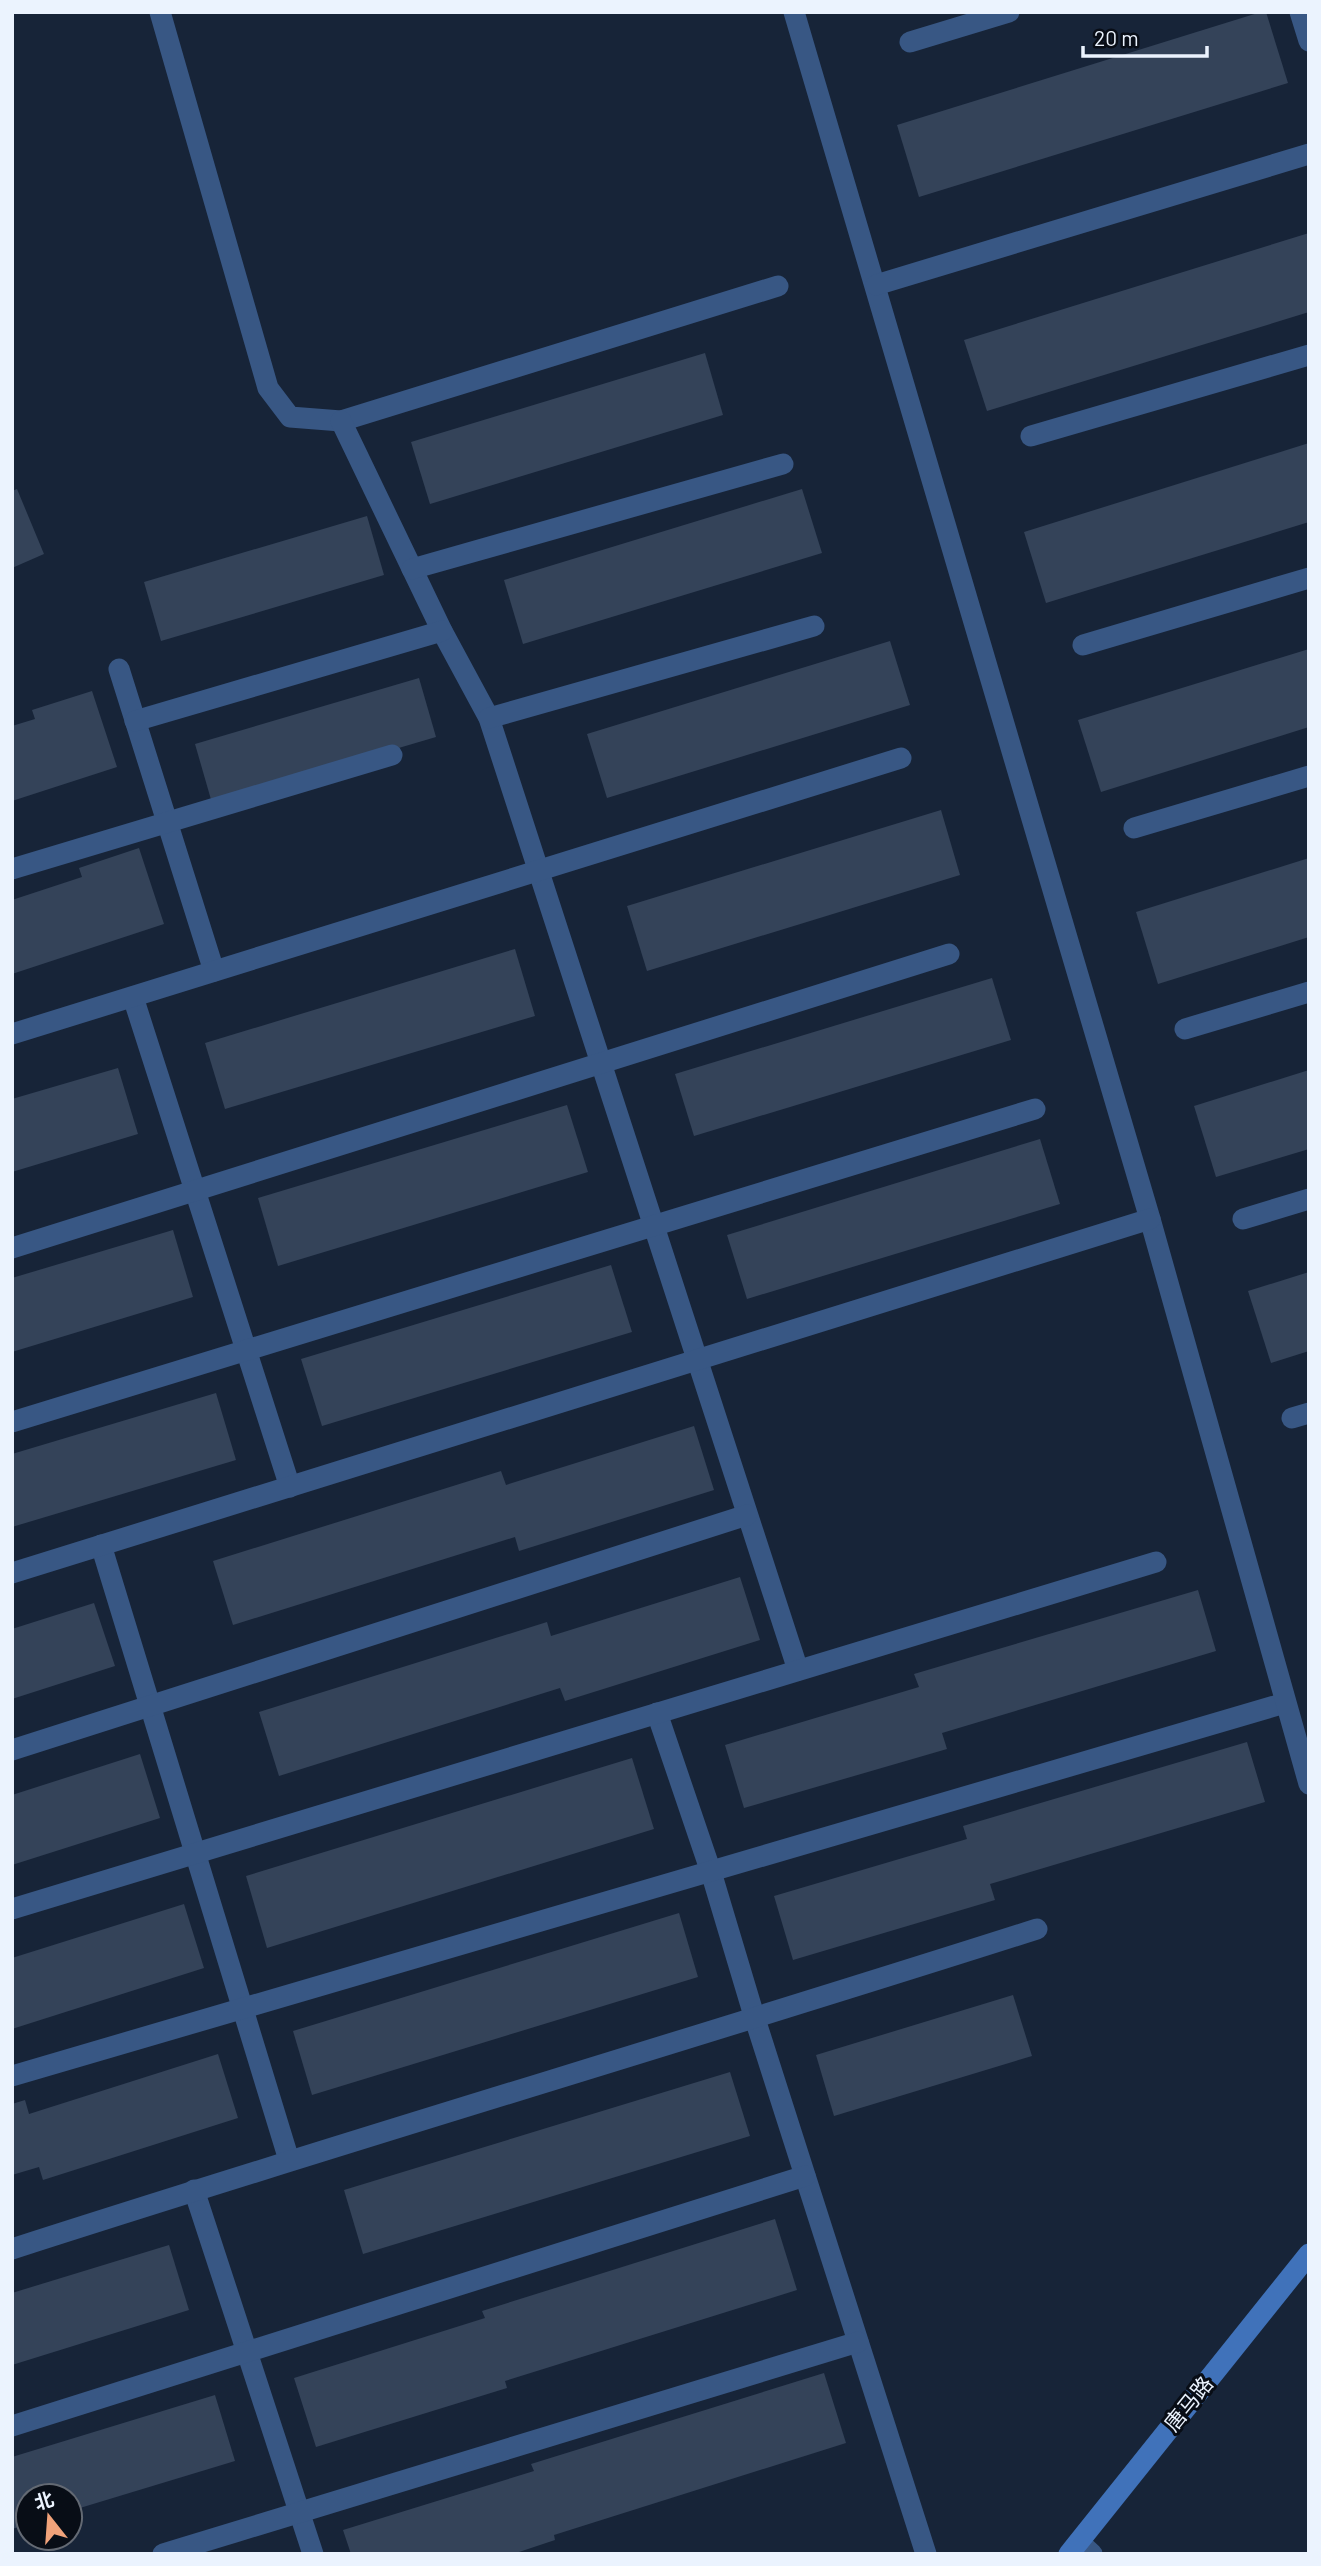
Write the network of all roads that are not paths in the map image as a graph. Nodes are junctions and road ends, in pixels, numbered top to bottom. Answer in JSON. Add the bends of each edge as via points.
{"nodes":[{"id":1,"x":160,"y":12,"type":"edge"},
{"id":2,"x":794,"y":12,"type":"edge"},
{"id":3,"x":1009,"y":12,"type":"edge"},
{"id":4,"x":1300,"y":12,"type":"edge"},
{"id":5,"x":1309,"y":41,"type":"edge"},
{"id":6,"x":910,"y":42,"type":"dead end"},
{"id":7,"x":1309,"y":154,"type":"edge"},
{"id":8,"x":876,"y":285,"type":"junction"},
{"id":9,"x":778,"y":286,"type":"dead end"},
{"id":10,"x":1309,"y":355,"type":"edge"},
{"id":11,"x":341,"y":421,"type":"junction"},
{"id":12,"x":1031,"y":436,"type":"dead end"},
{"id":13,"x":783,"y":464,"type":"dead end"},
{"id":14,"x":412,"y":569,"type":"junction"},
{"id":15,"x":1309,"y":578,"type":"edge"},
{"id":16,"x":814,"y":626,"type":"dead end"},
{"id":17,"x":442,"y":631,"type":"junction"},
{"id":18,"x":1083,"y":645,"type":"dead end"},
{"id":19,"x":119,"y":669,"type":"dead end"},
{"id":20,"x":489,"y":718,"type":"junction"},
{"id":21,"x":135,"y":721,"type":"junction"},
{"id":22,"x":392,"y":755,"type":"dead end"},
{"id":23,"x":901,"y":758,"type":"dead end"},
{"id":24,"x":1309,"y":776,"type":"edge"},
{"id":25,"x":167,"y":824,"type":"junction"},
{"id":26,"x":1134,"y":828,"type":"dead end"},
{"id":27,"x":12,"y":869,"type":"edge"},
{"id":28,"x":537,"y":871,"type":"junction"},
{"id":29,"x":949,"y":954,"type":"dead end"},
{"id":30,"x":214,"y":971,"type":"junction"},
{"id":31,"x":1309,"y":992,"type":"edge"},
{"id":32,"x":133,"y":997,"type":"junction"},
{"id":33,"x":1185,"y":1028,"type":"dead end"},
{"id":34,"x":12,"y":1034,"type":"edge"},
{"id":35,"x":599,"y":1064,"type":"junction"},
{"id":36,"x":1035,"y":1109,"type":"dead end"},
{"id":37,"x":195,"y":1191,"type":"junction"},
{"id":38,"x":1309,"y":1199,"type":"edge"},
{"id":39,"x":1150,"y":1219,"type":"junction"},
{"id":40,"x":1243,"y":1219,"type":"dead end"},
{"id":41,"x":652,"y":1226,"type":"junction"},
{"id":42,"x":12,"y":1248,"type":"edge"},
{"id":43,"x":246,"y":1350,"type":"junction"},
{"id":44,"x":696,"y":1360,"type":"junction"},
{"id":45,"x":12,"y":1422,"type":"edge"},
{"id":46,"x":290,"y":1486,"type":"junction"},
{"id":47,"x":747,"y":1515,"type":"junction"},
{"id":48,"x":100,"y":1545,"type":"junction"},
{"id":49,"x":1156,"y":1562,"type":"dead end"},
{"id":50,"x":12,"y":1573,"type":"edge"},
{"id":51,"x":798,"y":1670,"type":"junction"},
{"id":52,"x":1285,"y":1703,"type":"junction"},
{"id":53,"x":150,"y":1706,"type":"junction"},
{"id":54,"x":657,"y":1713,"type":"junction"},
{"id":55,"x":12,"y":1750,"type":"edge"},
{"id":56,"x":1309,"y":1784,"type":"edge"},
{"id":57,"x":195,"y":1854,"type":"junction"},
{"id":58,"x":711,"y":1872,"type":"junction"},
{"id":59,"x":12,"y":1909,"type":"edge"},
{"id":60,"x":1037,"y":1929,"type":"dead end"},
{"id":61,"x":243,"y":2008,"type":"junction"},
{"id":62,"x":755,"y":2019,"type":"junction"},
{"id":63,"x":12,"y":2076,"type":"edge"},
{"id":64,"x":289,"y":2160,"type":"junction"},
{"id":65,"x":806,"y":2176,"type":"junction"},
{"id":66,"x":194,"y":2190,"type":"junction"},
{"id":67,"x":12,"y":2249,"type":"edge"},
{"id":68,"x":1309,"y":2254,"type":"edge"},
{"id":69,"x":858,"y":2342,"type":"junction"},
{"id":70,"x":247,"y":2351,"type":"junction"},
{"id":71,"x":12,"y":2426,"type":"edge"},
{"id":72,"x":299,"y":2512,"type":"junction"},
{"id":73,"x":1080,"y":2550,"type":"edge"},
{"id":74,"x":163,"y":2554,"type":"edge"},
{"id":75,"x":313,"y":2554,"type":"edge"},
{"id":76,"x":926,"y":2554,"type":"edge"}],
"edges":[{"from":1,"to":11,"type":"street","via":[[268,388],[290,417]]},
{"from":2,"to":8,"type":"street"},
{"from":3,"to":6,"type":"street"},
{"from":4,"to":5,"type":"street"},
{"from":7,"to":8,"type":"street"},
{"from":8,"to":39,"type":"street"},
{"from":9,"to":11,"type":"street"},
{"from":10,"to":12,"type":"street"},
{"from":11,"to":14,"type":"street"},
{"from":13,"to":14,"type":"street"},
{"from":14,"to":17,"type":"street"},
{"from":15,"to":18,"type":"street"},
{"from":16,"to":20,"type":"street"},
{"from":17,"to":20,"type":"street"},
{"from":17,"to":21,"type":"street"},
{"from":19,"to":21,"type":"street"},
{"from":20,"to":28,"type":"street"},
{"from":21,"to":25,"type":"street"},
{"from":22,"to":25,"type":"street"},
{"from":23,"to":28,"type":"street"},
{"from":24,"to":26,"type":"street"},
{"from":25,"to":27,"type":"street"},
{"from":25,"to":30,"type":"street"},
{"from":28,"to":30,"type":"street"},
{"from":28,"to":35,"type":"street"},
{"from":29,"to":35,"type":"street"},
{"from":30,"to":32,"type":"street"},
{"from":31,"to":33,"type":"street"},
{"from":32,"to":34,"type":"street"},
{"from":32,"to":37,"type":"street"},
{"from":35,"to":37,"type":"street"},
{"from":35,"to":41,"type":"street"},
{"from":36,"to":41,"type":"street"},
{"from":37,"to":42,"type":"street"},
{"from":37,"to":43,"type":"street"},
{"from":38,"to":40,"type":"street"},
{"from":39,"to":44,"type":"street"},
{"from":39,"to":52,"type":"street"},
{"from":41,"to":43,"type":"street"},
{"from":41,"to":44,"type":"street"},
{"from":43,"to":45,"type":"street"},
{"from":43,"to":46,"type":"street"},
{"from":44,"to":46,"type":"street"},
{"from":44,"to":47,"type":"street"},
{"from":46,"to":48,"type":"street"},
{"from":47,"to":51,"type":"street"},
{"from":47,"to":53,"type":"street"},
{"from":48,"to":50,"type":"street"},
{"from":48,"to":53,"type":"street"},
{"from":49,"to":51,"type":"street"},
{"from":51,"to":54,"type":"street"},
{"from":52,"to":56,"type":"street"},
{"from":52,"to":58,"type":"street"},
{"from":53,"to":55,"type":"street"},
{"from":53,"to":57,"type":"street"},
{"from":54,"to":57,"type":"street"},
{"from":54,"to":58,"type":"street"},
{"from":57,"to":59,"type":"street"},
{"from":57,"to":61,"type":"street"},
{"from":58,"to":61,"type":"street"},
{"from":58,"to":62,"type":"street"},
{"from":60,"to":62,"type":"street"},
{"from":61,"to":63,"type":"street"},
{"from":61,"to":64,"type":"street"},
{"from":62,"to":64,"type":"street"},
{"from":62,"to":65,"type":"street"},
{"from":64,"to":66,"type":"street"},
{"from":65,"to":69,"type":"street"},
{"from":65,"to":70,"type":"street"},
{"from":66,"to":67,"type":"street"},
{"from":66,"to":70,"type":"street"},
{"from":68,"to":73,"type":"main road","name":"唐马路"},
{"from":69,"to":72,"type":"street"},
{"from":69,"to":76,"type":"street"},
{"from":70,"to":71,"type":"street"},
{"from":70,"to":72,"type":"street"},
{"from":72,"to":74,"type":"street"},
{"from":72,"to":75,"type":"street"}]}
